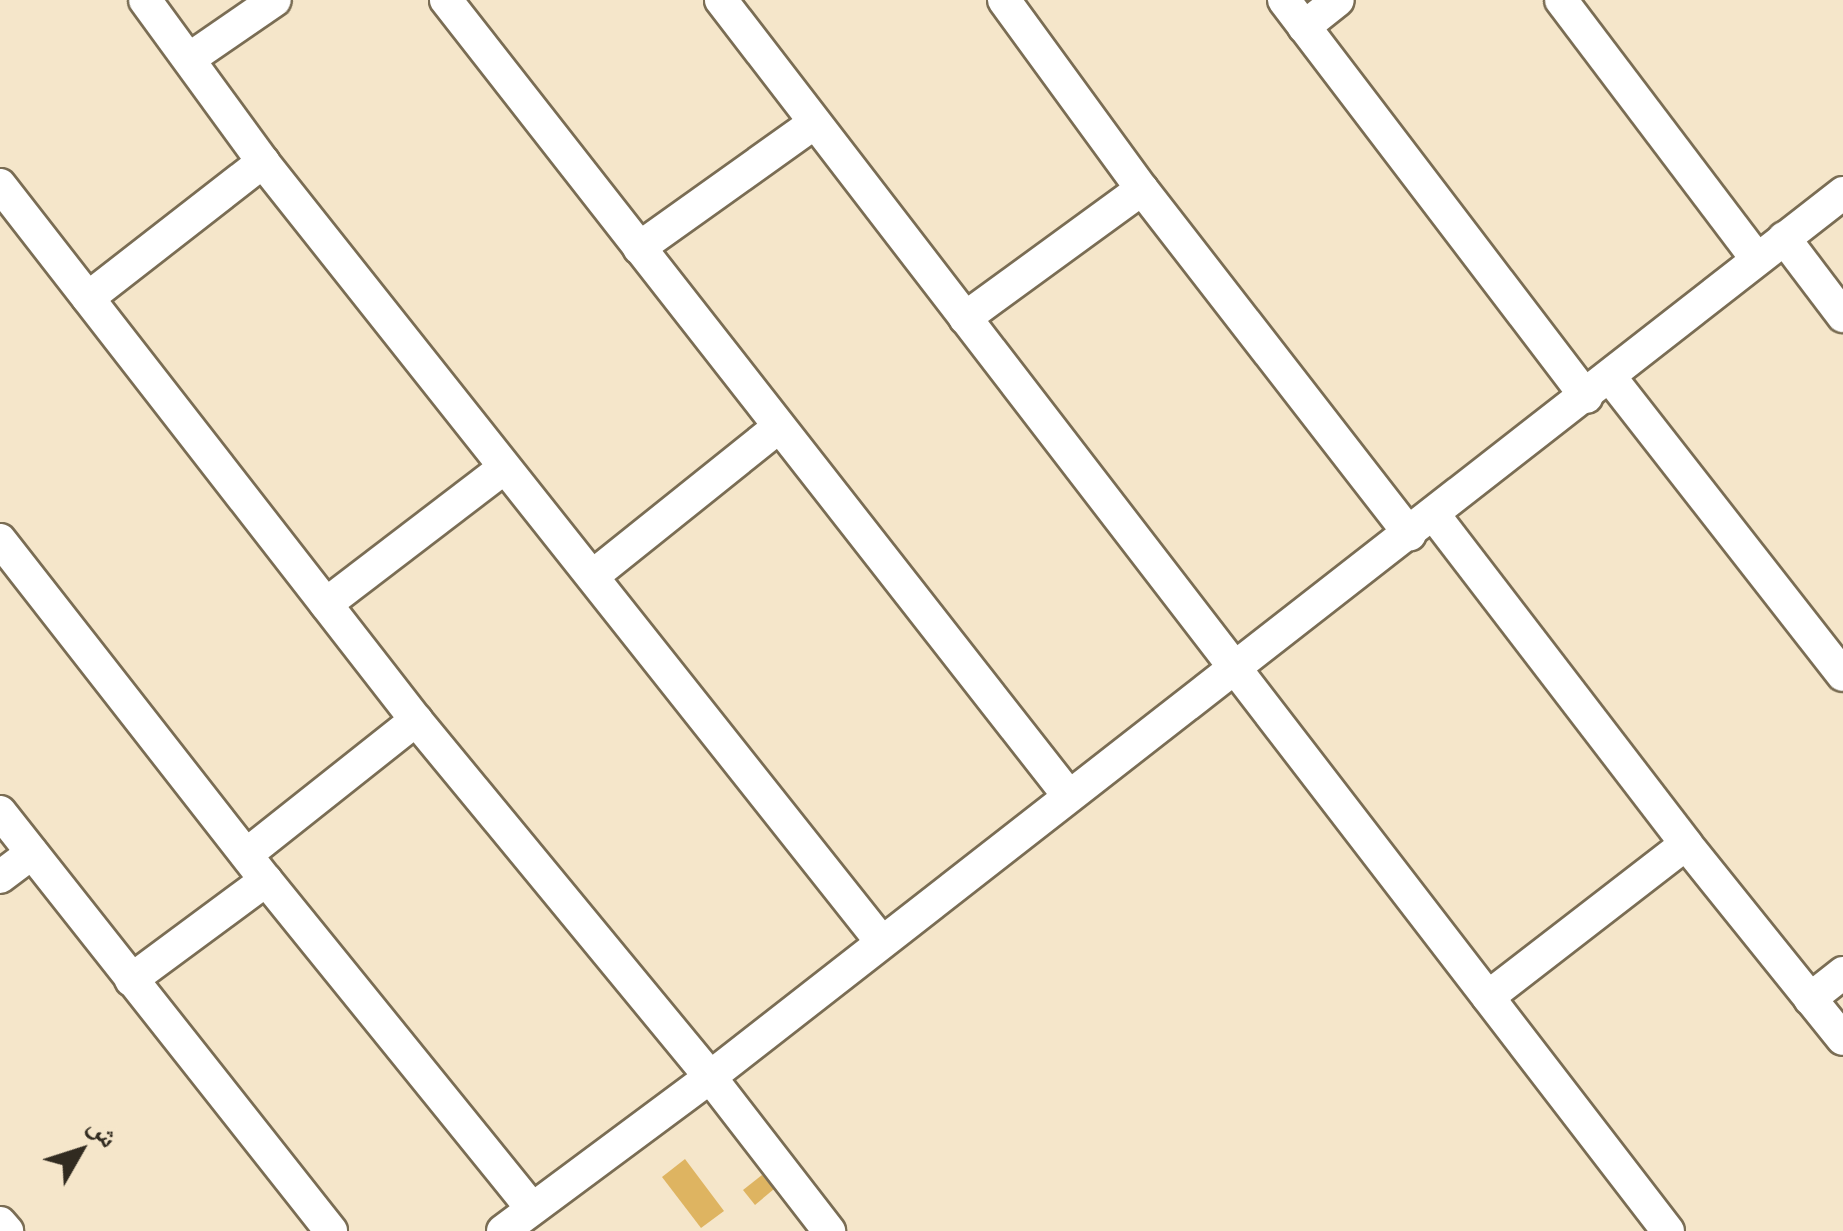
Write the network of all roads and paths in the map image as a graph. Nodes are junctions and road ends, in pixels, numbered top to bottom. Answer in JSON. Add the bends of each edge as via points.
{"nodes":[{"id":1,"x":145,"y":0,"type":"edge"},
{"id":2,"x":275,"y":0,"type":"edge"},
{"id":3,"x":720,"y":0,"type":"edge"},
{"id":4,"x":1005,"y":0,"type":"edge"},
{"id":5,"x":1284,"y":0,"type":"edge"},
{"id":6,"x":1338,"y":0,"type":"edge"},
{"id":7,"x":1560,"y":0,"type":"edge"},
{"id":8,"x":461,"y":5,"type":"edge"},
{"id":9,"x":1304,"y":26,"type":"junction"},
{"id":10,"x":189,"y":58,"type":"junction"},
{"id":11,"x":814,"y":124,"type":"junction"},
{"id":12,"x":262,"y":162,"type":"junction"},
{"id":13,"x":1142,"y":189,"type":"junction"},
{"id":14,"x":1843,"y":193,"type":"edge"},
{"id":15,"x":4,"y":199,"type":"edge"},
{"id":16,"x":1784,"y":238,"type":"junction"},
{"id":17,"x":639,"y":248,"type":"junction"},
{"id":18,"x":1757,"y":260,"type":"junction"},
{"id":19,"x":88,"y":298,"type":"junction"},
{"id":20,"x":1843,"y":316,"type":"edge"},
{"id":21,"x":965,"y":318,"type":"junction"},
{"id":22,"x":1598,"y":387,"type":"junction"},
{"id":23,"x":779,"y":428,"type":"junction"},
{"id":24,"x":504,"y":468,"type":"junction"},
{"id":25,"x":1422,"y":524,"type":"junction"},
{"id":26,"x":0,"y":540,"type":"edge"},
{"id":27,"x":594,"y":574,"type":"junction"},
{"id":28,"x":326,"y":604,"type":"junction"},
{"id":29,"x":1236,"y":668,"type":"junction"},
{"id":30,"x":1843,"y":675,"type":"edge"},
{"id":31,"x":416,"y":720,"type":"junction"},
{"id":32,"x":1068,"y":795,"type":"junction"},
{"id":33,"x":0,"y":812,"type":"edge"},
{"id":34,"x":1686,"y":844,"type":"junction"},
{"id":35,"x":32,"y":853,"type":"junction"},
{"id":36,"x":256,"y":867,"type":"junction"},
{"id":37,"x":0,"y":877,"type":"edge"},
{"id":38,"x":880,"y":940,"type":"junction"},
{"id":39,"x":1843,"y":973,"type":"edge"},
{"id":40,"x":131,"y":980,"type":"junction"},
{"id":41,"x":1488,"y":997,"type":"junction"},
{"id":42,"x":1810,"y":998,"type":"junction"},
{"id":43,"x":1843,"y":1039,"type":"edge"},
{"id":44,"x":710,"y":1077,"type":"junction"},
{"id":45,"x":532,"y":1208,"type":"junction"},
{"id":46,"x":0,"y":1223,"type":"edge"},
{"id":47,"x":6,"y":1231,"type":"edge"},
{"id":48,"x":331,"y":1231,"type":"edge"},
{"id":49,"x":504,"y":1231,"type":"edge"},
{"id":50,"x":828,"y":1231,"type":"edge"},
{"id":51,"x":1668,"y":1231,"type":"edge"}],
"edges":[{"from":1,"to":10,"type":"street"},
{"from":2,"to":10,"type":"street"},
{"from":3,"to":11,"type":"street"},
{"from":4,"to":13,"type":"street"},
{"from":5,"to":9,"type":"street"},
{"from":6,"to":9,"type":"street"},
{"from":7,"to":18,"type":"street"},
{"from":8,"to":17,"type":"street"},
{"from":9,"to":22,"type":"street"},
{"from":10,"to":12,"type":"street"},
{"from":11,"to":17,"type":"street"},
{"from":11,"to":21,"type":"street"},
{"from":12,"to":19,"type":"street"},
{"from":12,"to":24,"type":"street"},
{"from":13,"to":21,"type":"street"},
{"from":13,"to":25,"type":"street"},
{"from":14,"to":16,"type":"street"},
{"from":15,"to":19,"type":"street"},
{"from":16,"to":18,"type":"street"},
{"from":16,"to":20,"type":"street"},
{"from":17,"to":23,"type":"street"},
{"from":18,"to":22,"type":"street"},
{"from":19,"to":28,"type":"street"},
{"from":21,"to":29,"type":"street"},
{"from":22,"to":25,"type":"street"},
{"from":22,"to":30,"type":"street"},
{"from":23,"to":27,"type":"street"},
{"from":23,"to":32,"type":"street"},
{"from":24,"to":27,"type":"street"},
{"from":24,"to":28,"type":"street"},
{"from":25,"to":29,"type":"street"},
{"from":25,"to":34,"type":"street"},
{"from":26,"to":36,"type":"street"},
{"from":27,"to":38,"type":"street"},
{"from":28,"to":31,"type":"street"},
{"from":29,"to":32,"type":"street"},
{"from":29,"to":41,"type":"street"},
{"from":31,"to":36,"type":"street"},
{"from":31,"to":44,"type":"street"},
{"from":32,"to":38,"type":"street"},
{"from":33,"to":35,"type":"street"},
{"from":34,"to":41,"type":"street"},
{"from":34,"to":42,"type":"street"},
{"from":35,"to":37,"type":"street"},
{"from":35,"to":40,"type":"street"},
{"from":36,"to":40,"type":"street"},
{"from":36,"to":45,"type":"street"},
{"from":38,"to":44,"type":"street"},
{"from":39,"to":42,"type":"street"},
{"from":40,"to":48,"type":"street"},
{"from":41,"to":51,"type":"street"},
{"from":42,"to":43,"type":"street"},
{"from":44,"to":45,"type":"street"},
{"from":44,"to":50,"type":"street"},
{"from":45,"to":49,"type":"street"},
{"from":46,"to":47,"type":"street"}]}
